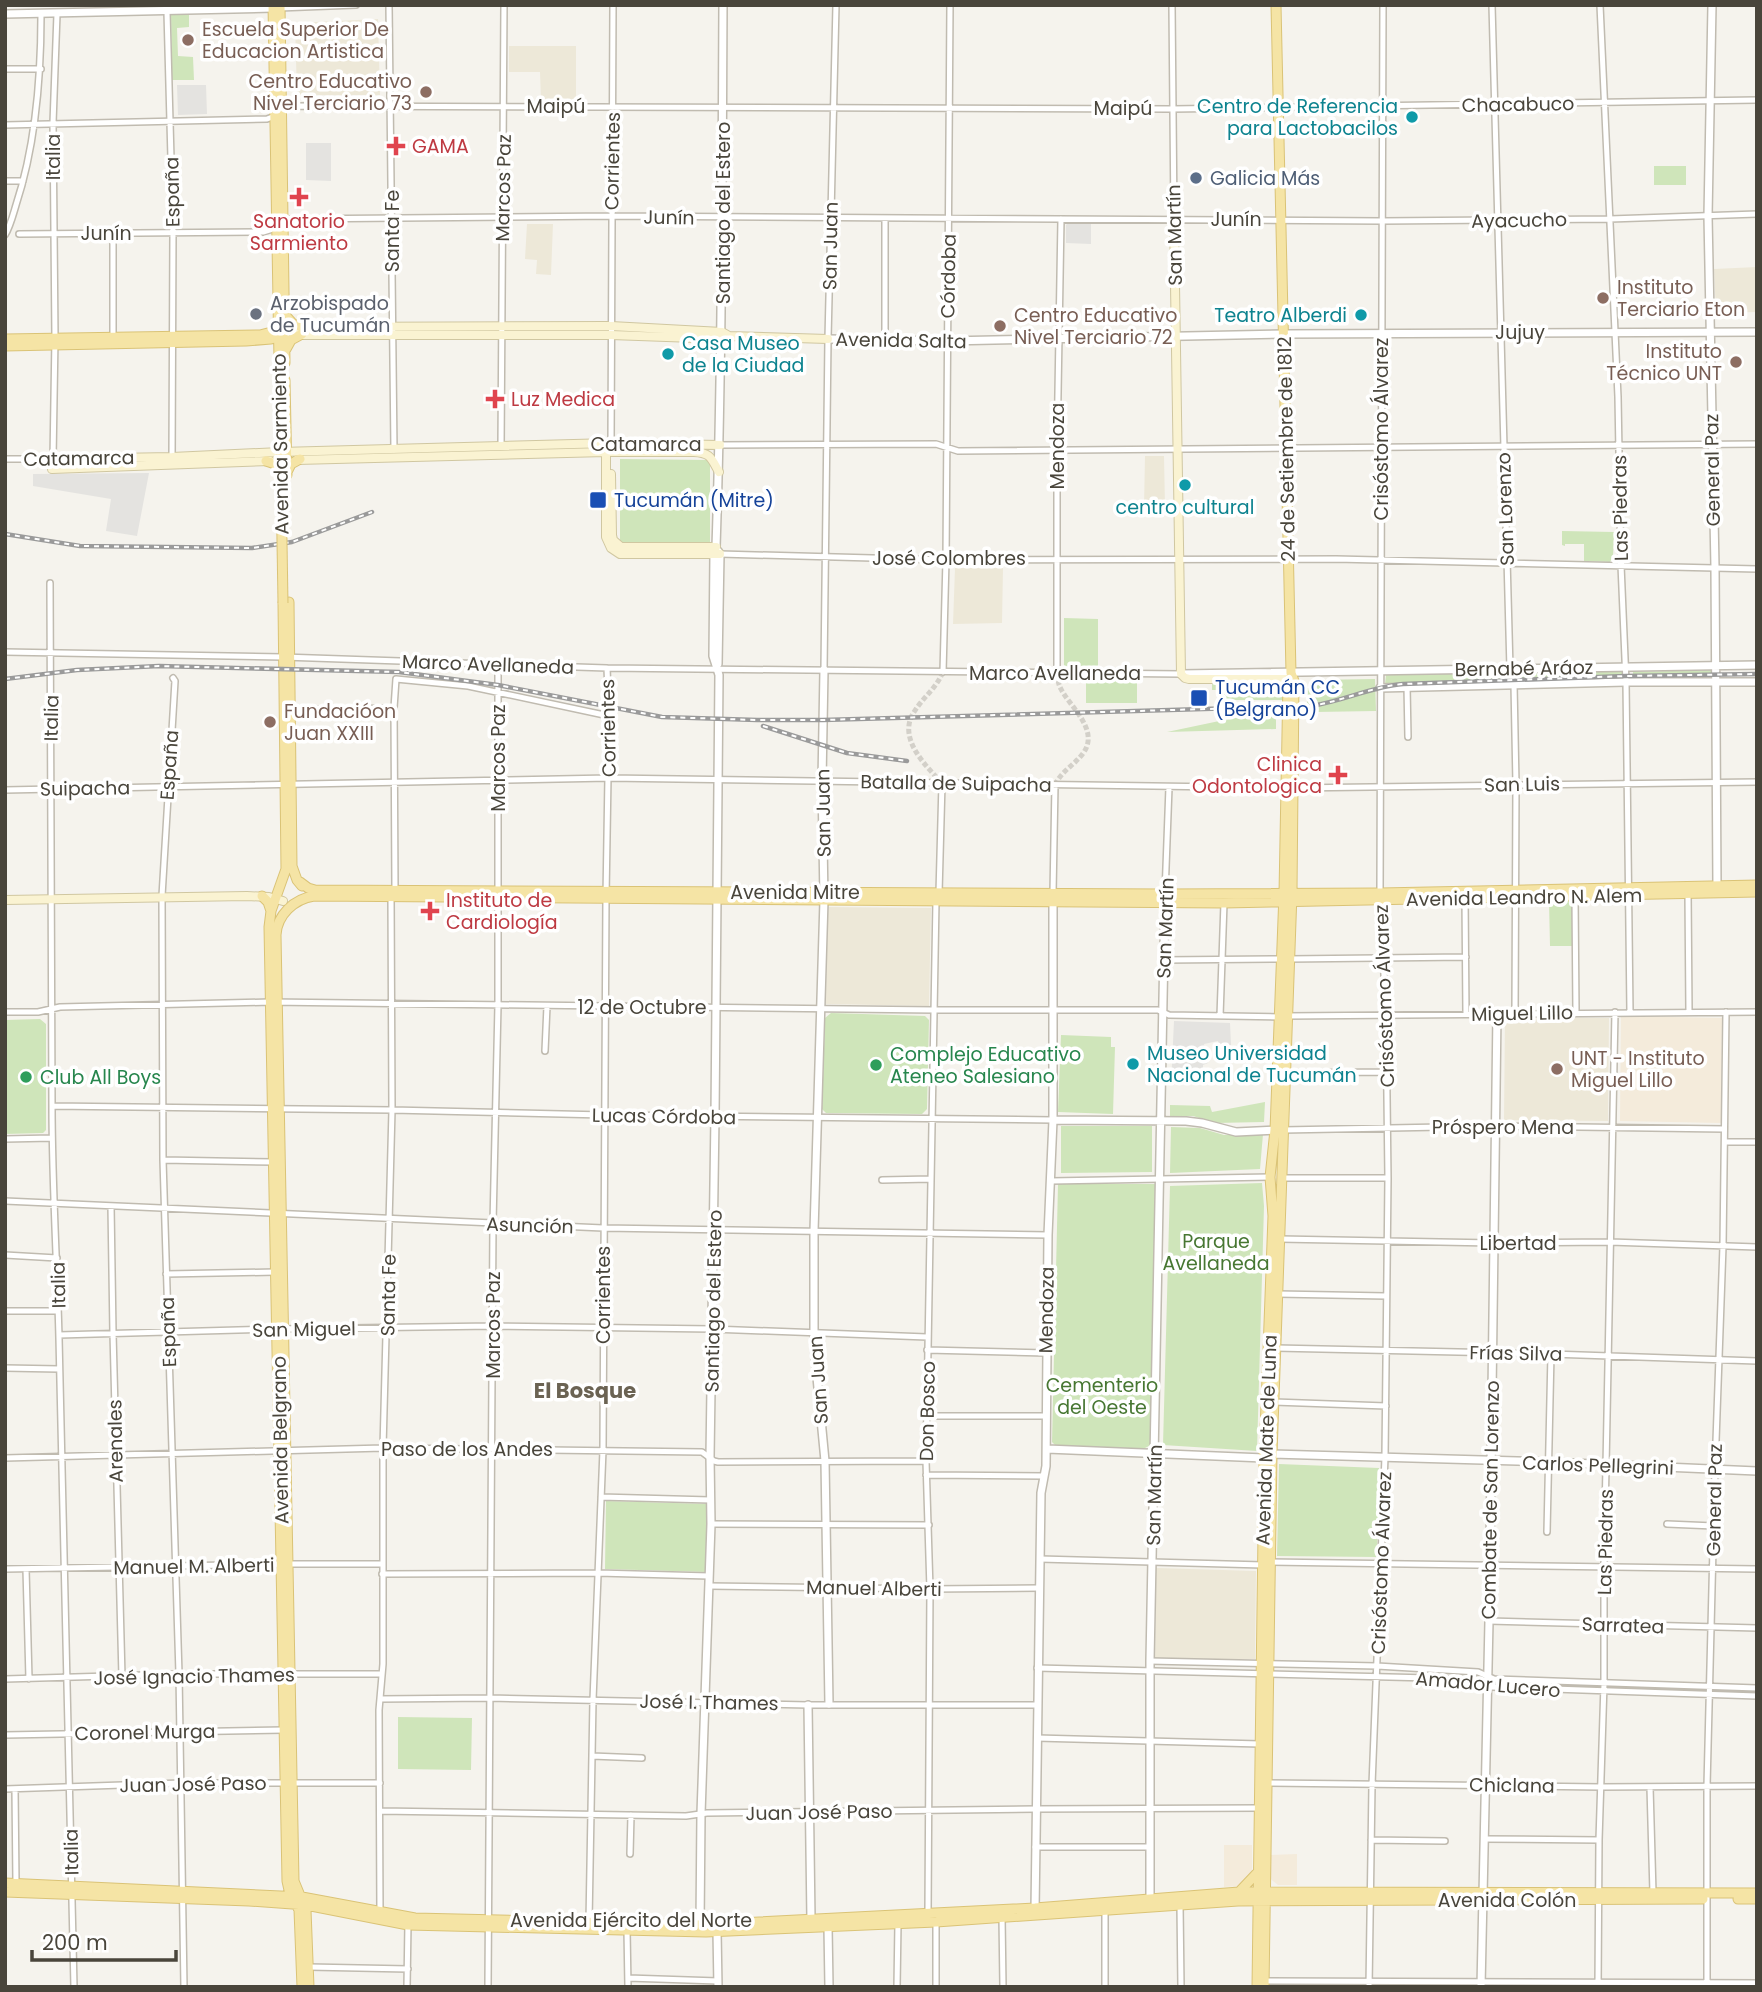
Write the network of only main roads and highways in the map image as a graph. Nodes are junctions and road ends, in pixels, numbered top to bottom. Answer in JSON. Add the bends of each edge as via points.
{"nodes":[{"id":1,"x":1276,"y":5,"type":"edge"},
{"id":2,"x":277,"y":7,"type":"edge"},
{"id":3,"x":1174,"y":219,"type":"road end"},
{"id":4,"x":281,"y":317,"type":"junction"},
{"id":5,"x":302,"y":331,"type":"junction"},
{"id":6,"x":281,"y":333,"type":"junction"},
{"id":7,"x":259,"y":338,"type":"junction"},
{"id":8,"x":5,"y":339,"type":"edge"},
{"id":9,"x":172,"y":339,"type":"junction"},
{"id":10,"x":828,"y":339,"type":"road end"},
{"id":11,"x":55,"y":342,"type":"junction"},
{"id":12,"x":5,"y":346,"type":"edge"},
{"id":13,"x":282,"y":354,"type":"junction"},
{"id":14,"x":720,"y":445,"type":"road end"},
{"id":15,"x":610,"y":449,"type":"junction"},
{"id":16,"x":394,"y":454,"type":"junction"},
{"id":17,"x":284,"y":456,"type":"junction"},
{"id":18,"x":53,"y":459,"type":"road end"},
{"id":19,"x":300,"y":460,"type":"junction"},
{"id":20,"x":266,"y":461,"type":"junction"},
{"id":21,"x":172,"y":462,"type":"junction"},
{"id":22,"x":52,"y":468,"type":"road end"},
{"id":23,"x":719,"y":472,"type":"road end"},
{"id":24,"x":284,"y":477,"type":"junction"},
{"id":25,"x":614,"y":547,"type":"joint"},
{"id":26,"x":717,"y":552,"type":"road end"},
{"id":27,"x":287,"y":657,"type":"junction"},
{"id":28,"x":1181,"y":674,"type":"joint"},
{"id":29,"x":1289,"y":676,"type":"junction"},
{"id":30,"x":287,"y":785,"type":"junction"},
{"id":31,"x":1288,"y":878,"type":"junction"},
{"id":32,"x":282,"y":881,"type":"junction"},
{"id":33,"x":298,"y":881,"type":"junction"},
{"id":34,"x":1757,"y":886,"type":"edge"},
{"id":35,"x":1716,"y":889,"type":"junction"},
{"id":36,"x":393,"y":892,"type":"junction"},
{"id":37,"x":1628,"y":892,"type":"junction"},
{"id":38,"x":1757,"y":892,"type":"edge"},
{"id":39,"x":1516,"y":893,"type":"junction"},
{"id":40,"x":262,"y":896,"type":"junction"},
{"id":41,"x":279,"y":897,"type":"junction"},
{"id":42,"x":1265,"y":897,"type":"junction"},
{"id":43,"x":1288,"y":897,"type":"junction"},
{"id":44,"x":1305,"y":897,"type":"junction"},
{"id":45,"x":1380,"y":897,"type":"junction"},
{"id":46,"x":1165,"y":898,"type":"junction"},
{"id":47,"x":5,"y":900,"type":"edge"},
{"id":48,"x":298,"y":902,"type":"junction"},
{"id":49,"x":271,"y":911,"type":"junction"},
{"id":50,"x":1287,"y":921,"type":"junction"},
{"id":51,"x":274,"y":1002,"type":"junction"},
{"id":52,"x":1283,"y":1016,"type":"junction"},
{"id":53,"x":277,"y":1108,"type":"junction"},
{"id":54,"x":1278,"y":1130,"type":"junction"},
{"id":55,"x":279,"y":1213,"type":"junction"},
{"id":56,"x":281,"y":1329,"type":"junction"},
{"id":57,"x":1268,"y":1456,"type":"junction"},
{"id":58,"x":1265,"y":1668,"type":"junction"},
{"id":59,"x":286,"y":1674,"type":"junction"},
{"id":60,"x":289,"y":1783,"type":"junction"},
{"id":61,"x":1262,"y":1872,"type":"junction"},
{"id":62,"x":287,"y":1881,"type":"junction"},
{"id":63,"x":5,"y":1883,"type":"edge"},
{"id":64,"x":72,"y":1890,"type":"junction"},
{"id":65,"x":5,"y":1892,"type":"edge"},
{"id":66,"x":1757,"y":1893,"type":"edge"},
{"id":67,"x":183,"y":1895,"type":"junction"},
{"id":68,"x":271,"y":1896,"type":"junction"},
{"id":69,"x":1239,"y":1896,"type":"junction"},
{"id":70,"x":1261,"y":1896,"type":"junction"},
{"id":71,"x":1599,"y":1896,"type":"junction"},
{"id":72,"x":1707,"y":1896,"type":"junction"},
{"id":73,"x":1287,"y":1897,"type":"junction"},
{"id":74,"x":1757,"y":1899,"type":"edge"},
{"id":75,"x":300,"y":1901,"type":"junction"},
{"id":76,"x":322,"y":1908,"type":"junction"},
{"id":77,"x":1033,"y":1912,"type":"junction"},
{"id":78,"x":932,"y":1919,"type":"junction"},
{"id":79,"x":306,"y":1920,"type":"junction"},
{"id":80,"x":1261,"y":1920,"type":"junction"},
{"id":81,"x":408,"y":1921,"type":"junction"},
{"id":82,"x":828,"y":1922,"type":"junction"},
{"id":83,"x":489,"y":1923,"type":"junction"},
{"id":84,"x":627,"y":1926,"type":"junction"},
{"id":85,"x":708,"y":1929,"type":"junction"},
{"id":86,"x":1261,"y":1985,"type":"edge"},
{"id":87,"x":302,"y":1987,"type":"edge"},
{"id":88,"x":309,"y":1987,"type":"edge"}],
"edges":[{"from":1,"to":29,"type":"main road","name":"24 de Setiembre de 1812"},
{"from":2,"to":4,"type":"main road","name":"Avenida Sarmiento"},
{"from":3,"to":28,"type":"main road","name":"San Martín"},
{"from":4,"to":5,"type":"main road"},
{"from":4,"to":6,"type":"main road","name":"Avenida Sarmiento"},
{"from":4,"to":7,"type":"main road"},
{"from":5,"to":6,"type":"main road","name":"Avenida Salta"},
{"from":5,"to":10,"type":"main road","name":"Avenida Salta","via":[[611,331]]},
{"from":5,"to":13,"type":"main road"},
{"from":6,"to":7,"type":"main road"},
{"from":6,"to":13,"type":"main road","name":"Avenida Sarmiento"},
{"from":7,"to":9,"type":"main road"},
{"from":7,"to":13,"type":"main road"},
{"from":8,"to":11,"type":"main road"},
{"from":9,"to":11,"type":"main road"},
{"from":9,"to":11,"type":"main road","via":[[113,337]]},
{"from":11,"to":12,"type":"main road"},
{"from":13,"to":17,"type":"main road","name":"Avenida Sarmiento"},
{"from":14,"to":15,"type":"main road","name":"Catamarca"},
{"from":15,"to":16,"type":"main road","name":"Catamarca"},
{"from":15,"to":23,"type":"main road","name":"Catamarca","via":[[705,452]]},
{"from":15,"to":25,"type":"main road","name":"Corrientes"},
{"from":16,"to":17,"type":"main road","name":"Catamarca"},
{"from":16,"to":19,"type":"main road","name":"Catamarca"},
{"from":17,"to":19,"type":"main road","name":"Catamarca"},
{"from":17,"to":20,"type":"main road","name":"Catamarca"},
{"from":17,"to":21,"type":"main road","name":"Catamarca","via":[[212,455]]},
{"from":17,"to":24,"type":"main road","name":"Avenida Sarmiento"},
{"from":18,"to":21,"type":"main road","name":"Catamarca"},
{"from":19,"to":24,"type":"main road","via":[[291,464]]},
{"from":20,"to":21,"type":"main road","name":"Catamarca"},
{"from":20,"to":24,"type":"main road","via":[[278,466]]},
{"from":21,"to":22,"type":"main road","name":"Catamarca"},
{"from":24,"to":27,"type":"main road","name":"Avenida Sarmiento"},
{"from":25,"to":26,"type":"main road","name":"José Colombres"},
{"from":27,"to":30,"type":"main road","name":"Avenida Sarmiento"},
{"from":27,"to":30,"type":"main road","name":"Avenida Sarmiento"},
{"from":28,"to":29,"type":"main road","name":"Marco Avellaneda","via":[[1189,679]]},
{"from":29,"to":31,"type":"main road","name":"24 de Setiembre de 1812"},
{"from":30,"to":32,"type":"main road","name":"Avenida Sarmiento"},
{"from":30,"to":33,"type":"main road","name":"Avenida Sarmiento","via":[[292,866]]},
{"from":31,"to":42,"type":"main road"},
{"from":31,"to":43,"type":"main road","name":"24 de Setiembre de 1812"},
{"from":31,"to":44,"type":"main road"},
{"from":32,"to":33,"type":"main road"},
{"from":32,"to":41,"type":"main road"},
{"from":33,"to":36,"type":"main road","name":"Avenida Mitre","via":[[315,890]]},
{"from":33,"to":48,"type":"main road","via":[[304,889]]},
{"from":34,"to":35,"type":"main road","name":"Avenida Leandro N. Alem"},
{"from":35,"to":37,"type":"main road","name":"Avenida Leandro N. Alem"},
{"from":35,"to":38,"type":"main road","name":"Avenida Leandro N. Alem"},
{"from":36,"to":46,"type":"main road","name":"Avenida Mitre"},
{"from":36,"to":48,"type":"main road","name":"Avenida Mitre","via":[[314,896]]},
{"from":37,"to":39,"type":"main road","name":"Avenida Leandro N. Alem"},
{"from":37,"to":39,"type":"main road","name":"Avenida Leandro N. Alem","via":[[1575,897]]},
{"from":39,"to":45,"type":"main road","name":"Avenida Leandro N. Alem"},
{"from":39,"to":45,"type":"main road","name":"Avenida Leandro N. Alem"},
{"from":40,"to":41,"type":"main road"},
{"from":40,"to":47,"type":"main road"},
{"from":40,"to":49,"type":"main road"},
{"from":41,"to":48,"type":"main road","via":[[287,903]]},
{"from":41,"to":49,"type":"main road","name":"Avenida Belgrano"},
{"from":42,"to":43,"type":"main road","name":"Avenida Mitre"},
{"from":42,"to":46,"type":"main road","name":"Avenida Mitre"},
{"from":42,"to":46,"type":"main road","name":"Avenida Mitre","via":[[1224,903]]},
{"from":42,"to":50,"type":"main road","via":[[1278,906]]},
{"from":43,"to":44,"type":"main road","name":"Avenida Leandro N. Alem"},
{"from":43,"to":50,"type":"main road","name":"Avenida Mate de Luna"},
{"from":44,"to":45,"type":"main road","name":"Avenida Leandro N. Alem"},
{"from":44,"to":50,"type":"main road"},
{"from":48,"to":51,"type":"main road","name":"Avenida Belgrano","via":[[281,915],[277,925]]},
{"from":49,"to":51,"type":"main road","name":"Avenida Belgrano"},
{"from":50,"to":52,"type":"main road","name":"Avenida Mate de Luna"},
{"from":51,"to":53,"type":"main road","name":"Avenida Belgrano"},
{"from":52,"to":54,"type":"main road","name":"Avenida Mate de Luna"},
{"from":52,"to":54,"type":"main road","name":"Avenida Mate de Luna"},
{"from":53,"to":55,"type":"main road","name":"Avenida Belgrano"},
{"from":53,"to":55,"type":"main road","name":"Avenida Belgrano","via":[[274,1162]]},
{"from":54,"to":57,"type":"main road","name":"Avenida Mate de Luna","via":[[1280,1239]]},
{"from":54,"to":57,"type":"main road","name":"Avenida Mate de Luna","via":[[1270,1177]]},
{"from":55,"to":56,"type":"main road","name":"Avenida Belgrano"},
{"from":55,"to":56,"type":"main road","name":"Avenida Belgrano"},
{"from":56,"to":59,"type":"main road","name":"Avenida Belgrano"},
{"from":57,"to":58,"type":"main road","name":"Avenida Mate de Luna"},
{"from":58,"to":61,"type":"main road","name":"Avenida Mate de Luna","via":[[1267,1783]]},
{"from":58,"to":61,"type":"main road","name":"Avenida Mate de Luna","via":[[1259,1808]]},
{"from":59,"to":60,"type":"main road","name":"Avenida Belgrano"},
{"from":59,"to":60,"type":"main road","name":"Avenida Belgrano","via":[[284,1730]]},
{"from":60,"to":62,"type":"main road","name":"Avenida Belgrano"},
{"from":60,"to":75,"type":"main road","name":"Avenida Belgrano","via":[[294,1881]]},
{"from":61,"to":69,"type":"main road"},
{"from":61,"to":70,"type":"main road","name":"Avenida Mate de Luna"},
{"from":61,"to":73,"type":"main road","via":[[1273,1888]]},
{"from":62,"to":68,"type":"main road","via":[[281,1893]]},
{"from":62,"to":75,"type":"main road","name":"Avenida Belgrano"},
{"from":63,"to":64,"type":"main road","name":"Avenida Ejército del Norte"},
{"from":64,"to":65,"type":"main road","name":"Avenida Ejército del Norte"},
{"from":64,"to":67,"type":"main road","name":"Avenida Ejército del Norte"},
{"from":66,"to":72,"type":"main road","name":"Avenida Colón"},
{"from":67,"to":68,"type":"main road","name":"Avenida Ejército del Norte"},
{"from":67,"to":75,"type":"main road","name":"Avenida Ejército del Norte"},
{"from":68,"to":75,"type":"main road","name":"Avenida Ejército del Norte"},
{"from":69,"to":70,"type":"main road","name":"Avenida Ejército del Norte"},
{"from":69,"to":77,"type":"main road","name":"Avenida Ejército del Norte","via":[[1149,1899]]},
{"from":69,"to":77,"type":"main road","name":"Avenida Ejército del Norte","via":[[1156,1907]]},
{"from":69,"to":80,"type":"main road"},
{"from":70,"to":73,"type":"main road","name":"Avenida Colón"},
{"from":70,"to":80,"type":"main road","name":"Avenida Mate de Luna"},
{"from":71,"to":72,"type":"main road","name":"Avenida Colón"},
{"from":71,"to":72,"type":"main road","name":"Avenida Colón"},
{"from":71,"to":73,"type":"main road","name":"Avenida Colón"},
{"from":72,"to":74,"type":"main road","name":"Avenida Colón"},
{"from":73,"to":80,"type":"main road"},
{"from":75,"to":76,"type":"main road","name":"Avenida Ejército del Norte"},
{"from":75,"to":79,"type":"main road","name":"Avenida Belgrano"},
{"from":75,"to":81,"type":"main road","name":"Avenida Ejército del Norte","via":[[380,1912]]},
{"from":75,"to":87,"type":"main road","name":"Avenida Belgrano"},
{"from":76,"to":79,"type":"main road"},
{"from":76,"to":81,"type":"main road","name":"Avenida Ejército del Norte"},
{"from":77,"to":78,"type":"main road","name":"Avenida Ejército del Norte"},
{"from":78,"to":82,"type":"main road","name":"Avenida Ejército del Norte","via":[[898,1924]]},
{"from":78,"to":82,"type":"main road","name":"Avenida Ejército del Norte","via":[[904,1915]]},
{"from":79,"to":88,"type":"main road","name":"Avenida Belgrano"},
{"from":80,"to":86,"type":"main road","name":"Avenida Mate de Luna"},
{"from":81,"to":83,"type":"main road","name":"Avenida Ejército del Norte"},
{"from":82,"to":85,"type":"main road","name":"Avenida Ejército del Norte"},
{"from":82,"to":85,"type":"main road","name":"Avenida Ejército del Norte","via":[[811,1919]]},
{"from":83,"to":84,"type":"main road","name":"Avenida Ejército del Norte"},
{"from":83,"to":84,"type":"main road","name":"Avenida Ejército del Norte"},
{"from":84,"to":85,"type":"main road","name":"Avenida Ejército del Norte"}]}
